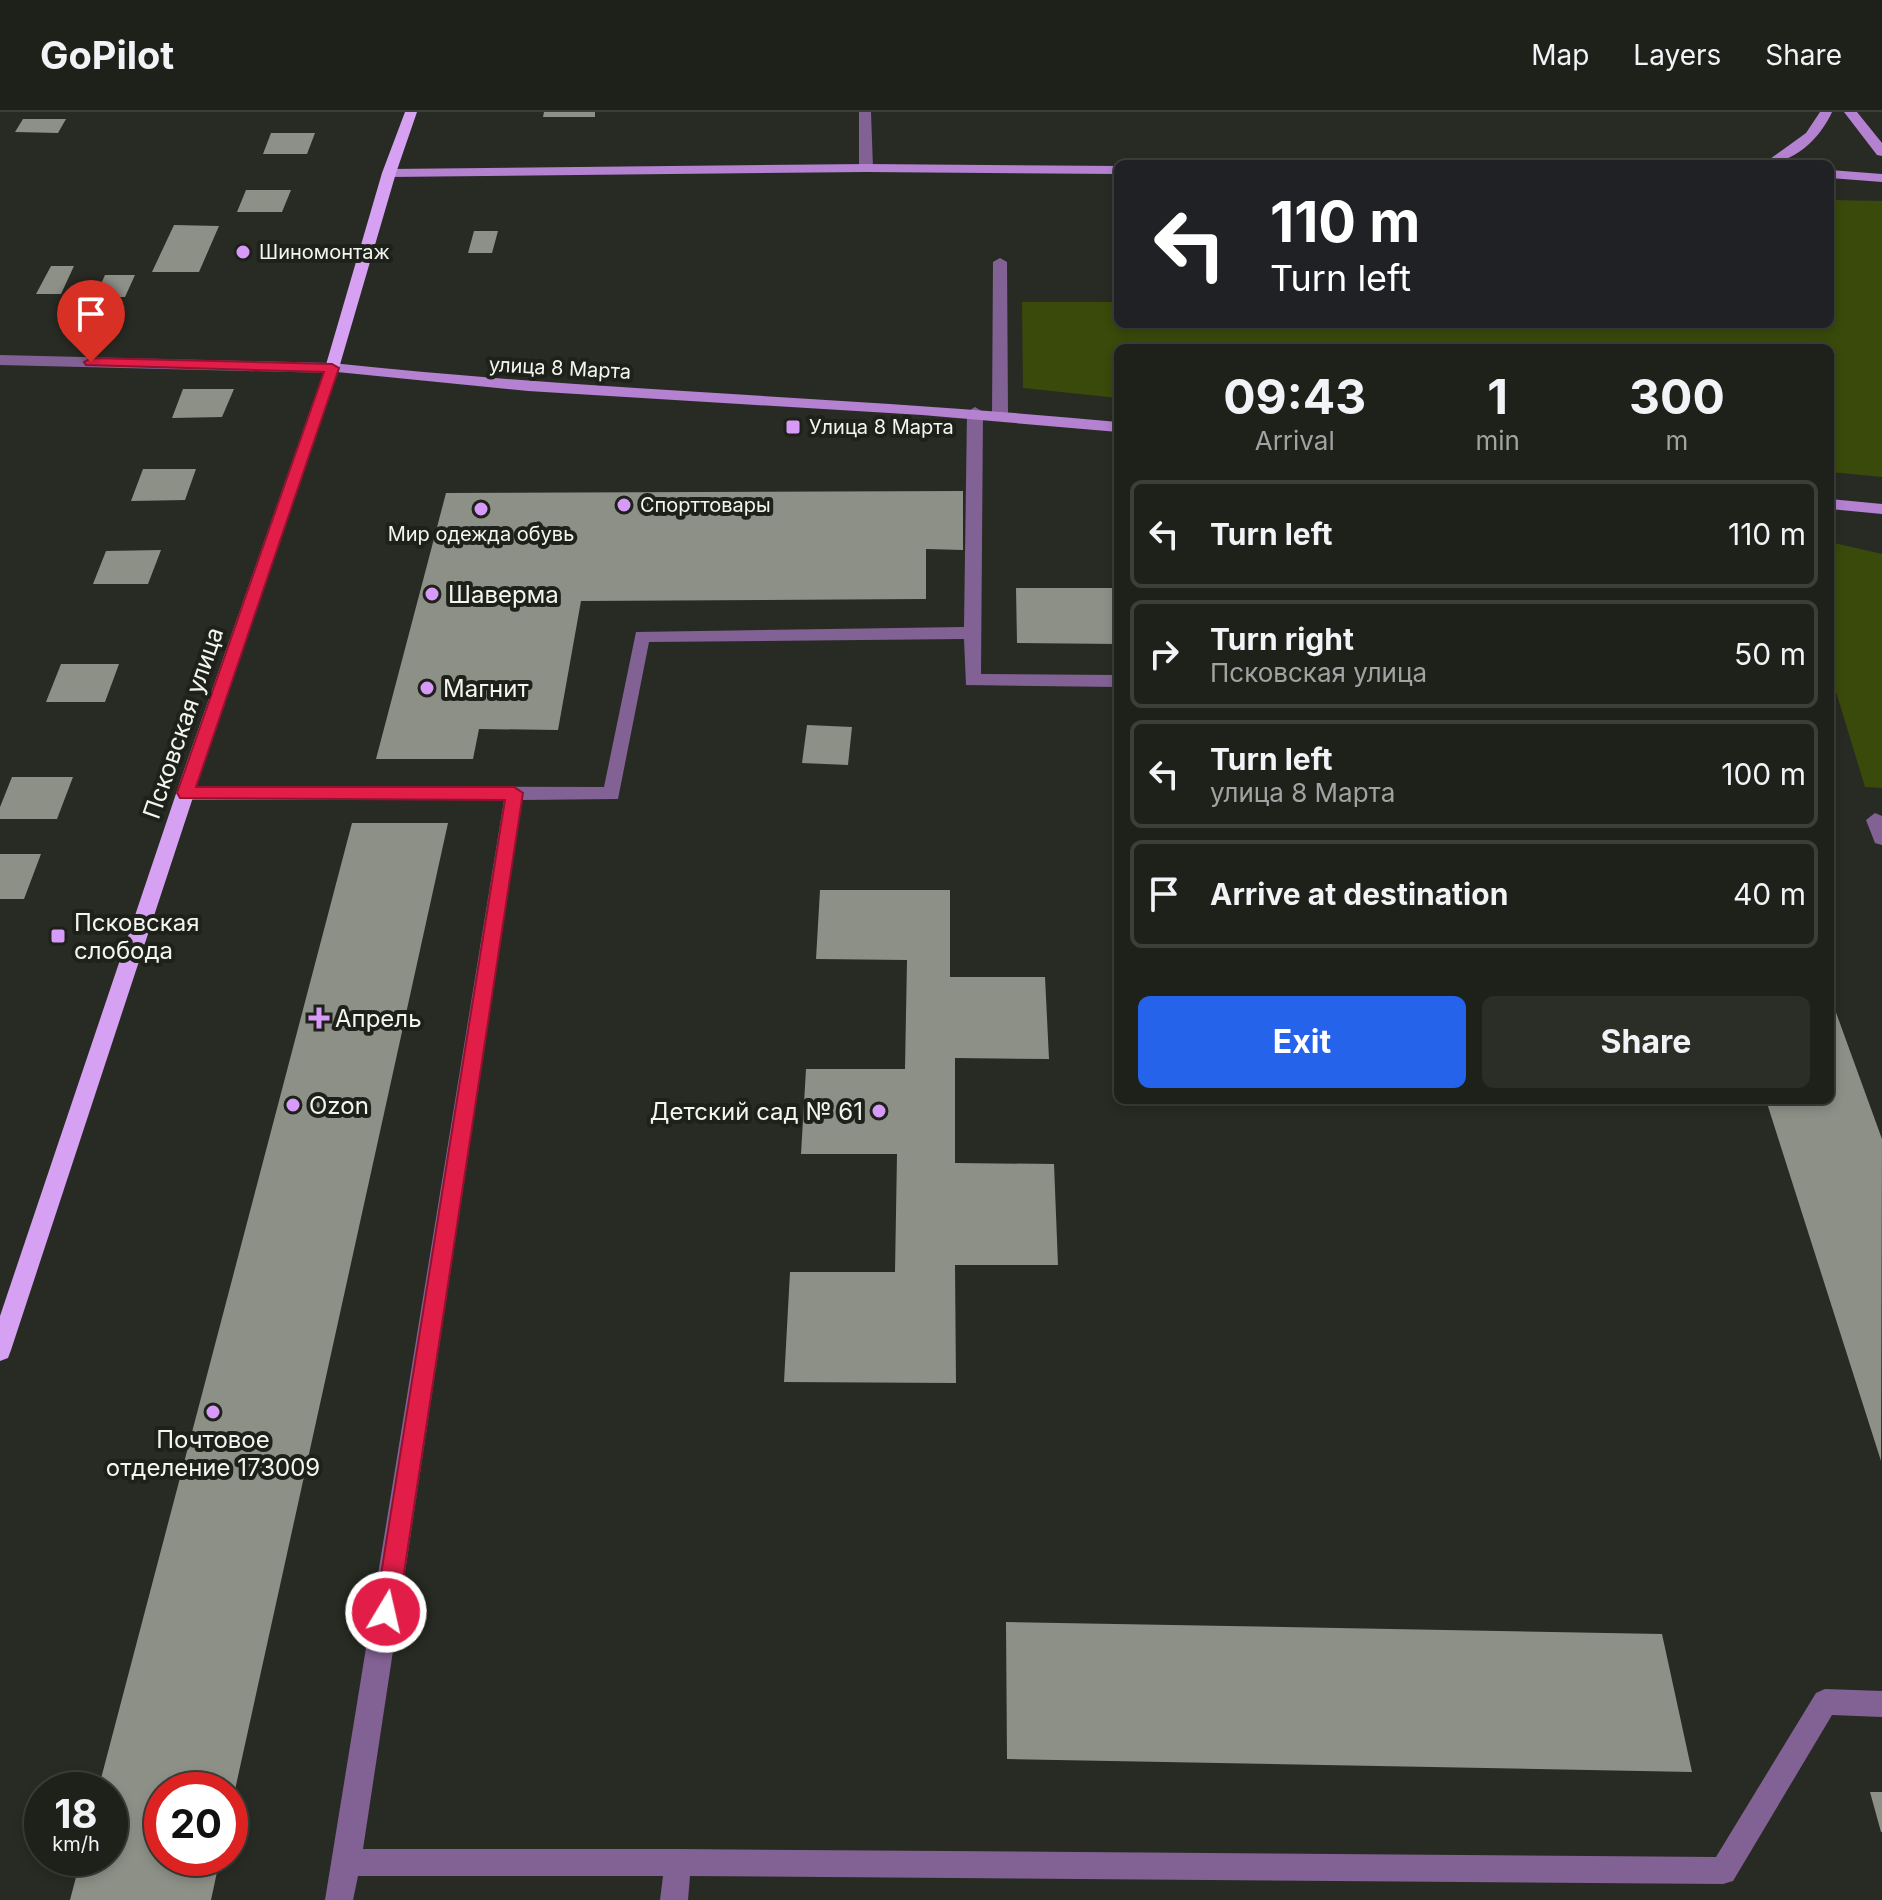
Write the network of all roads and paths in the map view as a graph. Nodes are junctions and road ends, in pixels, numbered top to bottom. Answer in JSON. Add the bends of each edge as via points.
{"nodes":[{"id":1,"x":411,"y":112,"type":"edge"},
{"id":2,"x":865,"y":112,"type":"edge"},
{"id":3,"x":1826,"y":112,"type":"edge"},
{"id":4,"x":1850,"y":112,"type":"edge"},
{"id":5,"x":1882,"y":152,"type":"edge"},
{"id":6,"x":1778,"y":160,"type":"edge"},
{"id":7,"x":866,"y":168,"type":"junction"},
{"id":8,"x":1114,"y":170,"type":"edge"},
{"id":9,"x":389,"y":173,"type":"junction"},
{"id":10,"x":1834,"y":174,"type":"edge"},
{"id":11,"x":1882,"y":178,"type":"edge"},
{"id":12,"x":1000,"y":262,"type":"dead end"},
{"id":13,"x":0,"y":360,"type":"edge"},
{"id":14,"x":332,"y":368,"type":"junction"},
{"id":15,"x":975,"y":412,"type":"junction"},
{"id":16,"x":1000,"y":414,"type":"junction"},
{"id":17,"x":1114,"y":427,"type":"edge"},
{"id":18,"x":1834,"y":505,"type":"edge"},
{"id":19,"x":1859,"y":508,"type":"junction"},
{"id":20,"x":1882,"y":509,"type":"edge"},
{"id":21,"x":1882,"y":516,"type":"edge"},
{"id":22,"x":972,"y":633,"type":"junction"},
{"id":23,"x":1114,"y":681,"type":"edge"},
{"id":24,"x":185,"y":793,"type":"junction"},
{"id":25,"x":514,"y":793,"type":"junction"},
{"id":26,"x":0,"y":1350,"type":"edge"},
{"id":27,"x":1882,"y":1704,"type":"edge"},
{"id":28,"x":678,"y":1862,"type":"junction"},
{"id":29,"x":347,"y":1863,"type":"junction"},
{"id":30,"x":339,"y":1900,"type":"edge"},
{"id":31,"x":674,"y":1900,"type":"edge"}],
"edges":[{"from":1,"to":9,"type":"main road","name":"Псковская улица"},
{"from":2,"to":7,"type":"street"},
{"from":3,"to":6,"type":"main road","via":[[1821,124]]},
{"from":4,"to":5,"type":"main road"},
{"from":7,"to":8,"type":"main road"},
{"from":7,"to":9,"type":"main road"},
{"from":9,"to":14,"type":"main road","name":"Псковская улица"},
{"from":10,"to":11,"type":"main road"},
{"from":12,"to":16,"type":"street"},
{"from":13,"to":14,"type":"street","name":"улица 8 Марта"},
{"from":14,"to":15,"type":"main road","name":"улица 8 Марта","via":[[431,380]]},
{"from":14,"to":24,"type":"main road","name":"Псковская улица"},
{"from":15,"to":16,"type":"main road","name":"улица 8 Марта"},
{"from":15,"to":22,"type":"street"},
{"from":16,"to":17,"type":"main road","name":"улица 8 Марта"},
{"from":18,"to":19,"type":"main road"},
{"from":19,"to":20,"type":"main road"},
{"from":19,"to":21,"type":"main road"},
{"from":22,"to":23,"type":"street","via":[[972,680]]},
{"from":22,"to":25,"type":"street","via":[[642,636],[612,794]]},
{"from":24,"to":25,"type":"street"},
{"from":24,"to":26,"type":"main road","name":"Псковская улица"},
{"from":25,"to":29,"type":"street"},
{"from":27,"to":28,"type":"street","via":[[1825,1702],[1723,1871]]},
{"from":28,"to":29,"type":"street"},
{"from":28,"to":31,"type":"street"},
{"from":29,"to":30,"type":"street"}]}
